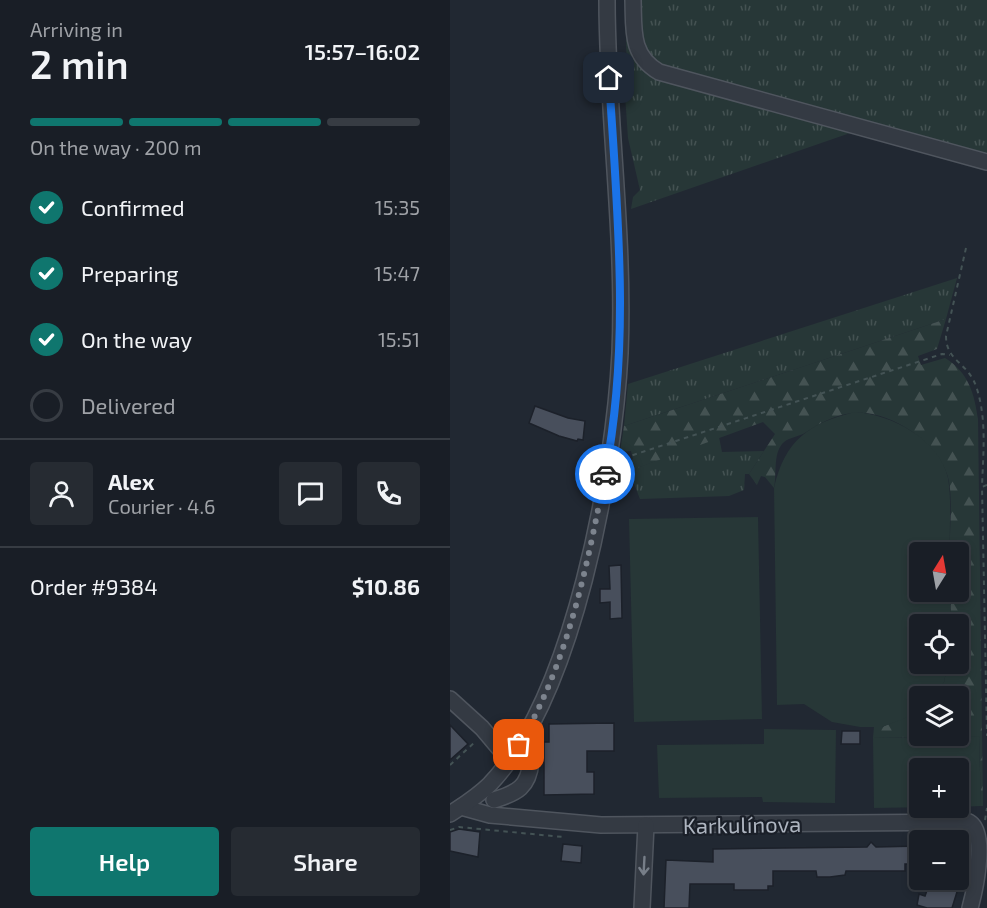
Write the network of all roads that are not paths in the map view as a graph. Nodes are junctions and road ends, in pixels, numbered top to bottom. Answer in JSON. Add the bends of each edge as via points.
{"nodes":[{"id":1,"x":607,"y":0,"type":"edge"},
{"id":2,"x":633,"y":0,"type":"edge"},
{"id":3,"x":987,"y":162,"type":"edge"},
{"id":4,"x":450,"y":699,"type":"edge"},
{"id":5,"x":519,"y":745,"type":"junction"},
{"id":6,"x":509,"y":759,"type":"junction"},
{"id":7,"x":489,"y":795,"type":"junction"},
{"id":8,"x":455,"y":811,"type":"edge"},
{"id":9,"x":502,"y":816,"type":"junction"},
{"id":10,"x":646,"y":825,"type":"junction"},
{"id":11,"x":642,"y":908,"type":"edge"},
{"id":12,"x":970,"y":908,"type":"edge"}],
"edges":[{"from":1,"to":5,"type":"street","via":[[620,302],[617,384],[588,561],[568,632]]},
{"from":2,"to":3,"type":"street","via":[[636,48],[648,65],[659,72]]},
{"from":4,"to":6,"type":"street"},
{"from":5,"to":6,"type":"street"},
{"from":5,"to":7,"type":"street","via":[[531,761],[527,782],[517,792]]},
{"from":6,"to":7,"type":"street"},
{"from":7,"to":8,"type":"street"},
{"from":7,"to":9,"type":"street"},
{"from":8,"to":9,"type":"street","name":"Karkulínova"},
{"from":9,"to":10,"type":"street","name":"Karkulínova","via":[[578,824]]},
{"from":10,"to":11,"type":"street","one_way":true},
{"from":10,"to":12,"type":"street","name":"Karkulínova","via":[[982,825],[987,851]]}]}
